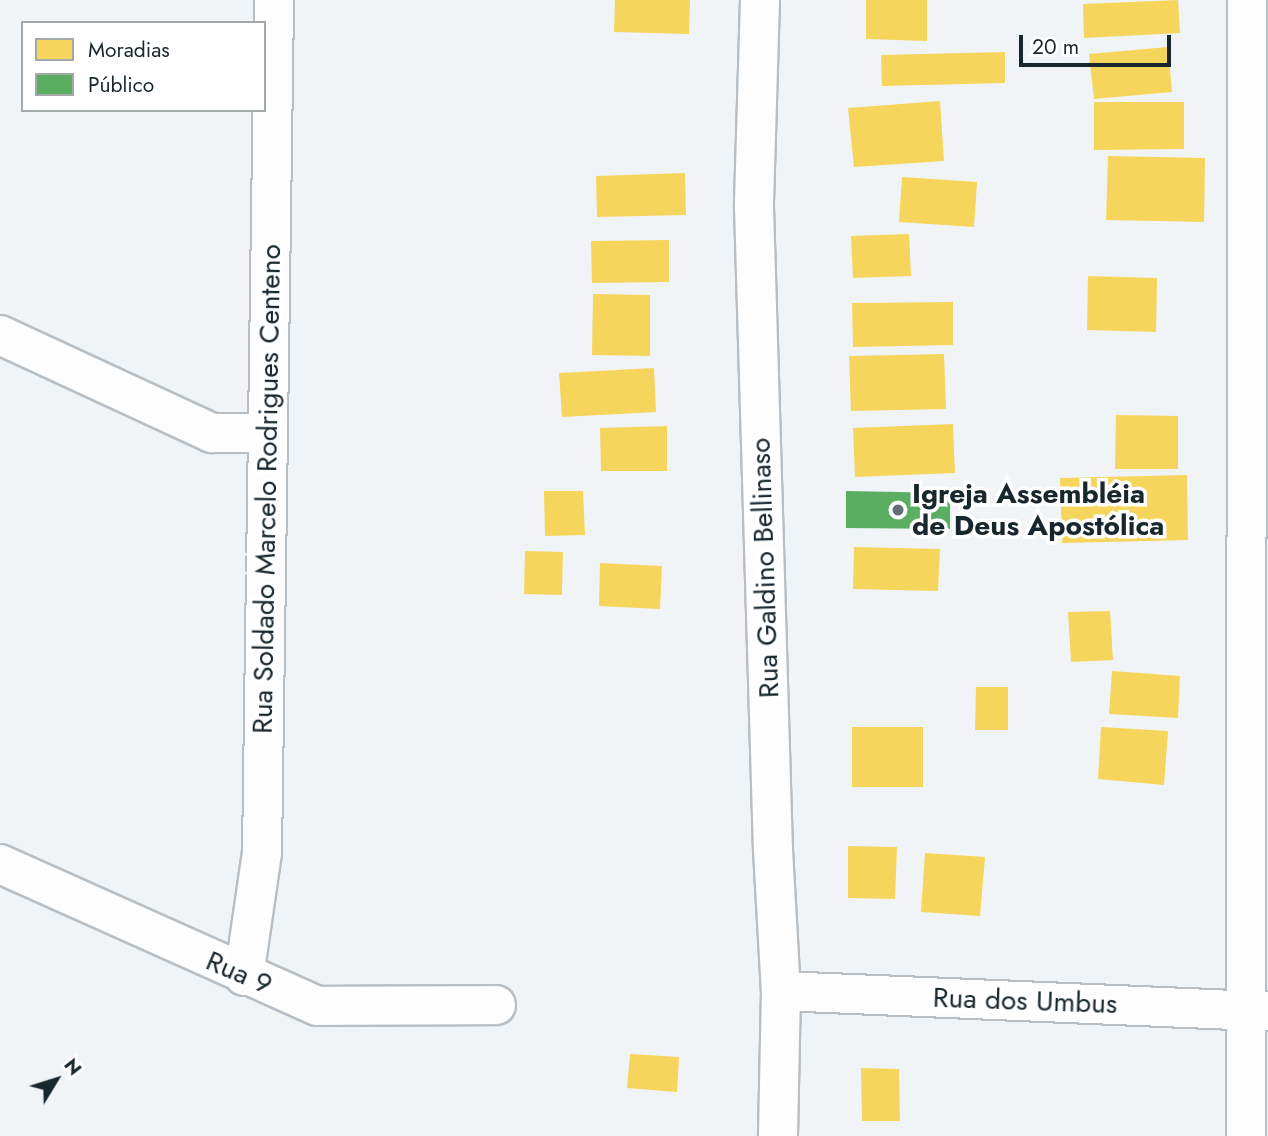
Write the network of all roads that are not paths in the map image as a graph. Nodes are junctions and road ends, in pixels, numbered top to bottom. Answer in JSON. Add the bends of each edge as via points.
{"nodes":[{"id":1,"x":274,"y":0,"type":"edge"},
{"id":2,"x":760,"y":0,"type":"edge"},
{"id":3,"x":1247,"y":0,"type":"edge"},
{"id":4,"x":0,"y":335,"type":"edge"},
{"id":5,"x":268,"y":433,"type":"junction"},
{"id":6,"x":0,"y":864,"type":"edge"},
{"id":7,"x":244,"y":976,"type":"junction"},
{"id":8,"x":782,"y":991,"type":"junction"},
{"id":9,"x":496,"y":1005,"type":"dead end"},
{"id":10,"x":1257,"y":1011,"type":"edge"},
{"id":11,"x":779,"y":1136,"type":"edge"},
{"id":12,"x":1246,"y":1136,"type":"edge"}],
"edges":[{"from":1,"to":5,"type":"street","name":"Rua Soldado Marcelo Rodrigues Centeno"},
{"from":2,"to":8,"type":"street","name":"Rua Galdino Bellinaso","via":[[754,207],[772,836]]},
{"from":3,"to":10,"type":"street"},
{"from":4,"to":5,"type":"street","via":[[212,433]]},
{"from":5,"to":7,"type":"street","name":"Rua Soldado Marcelo Rodrigues Centeno","via":[[262,853]]},
{"from":6,"to":7,"type":"street","name":"Rua 9"},
{"from":7,"to":9,"type":"street","name":"Rua 9","via":[[318,1006]]},
{"from":8,"to":10,"type":"street","name":"Rua dos Umbus"},
{"from":8,"to":11,"type":"street","name":"Rua Galdino Bellinaso"},
{"from":10,"to":12,"type":"street"}]}
